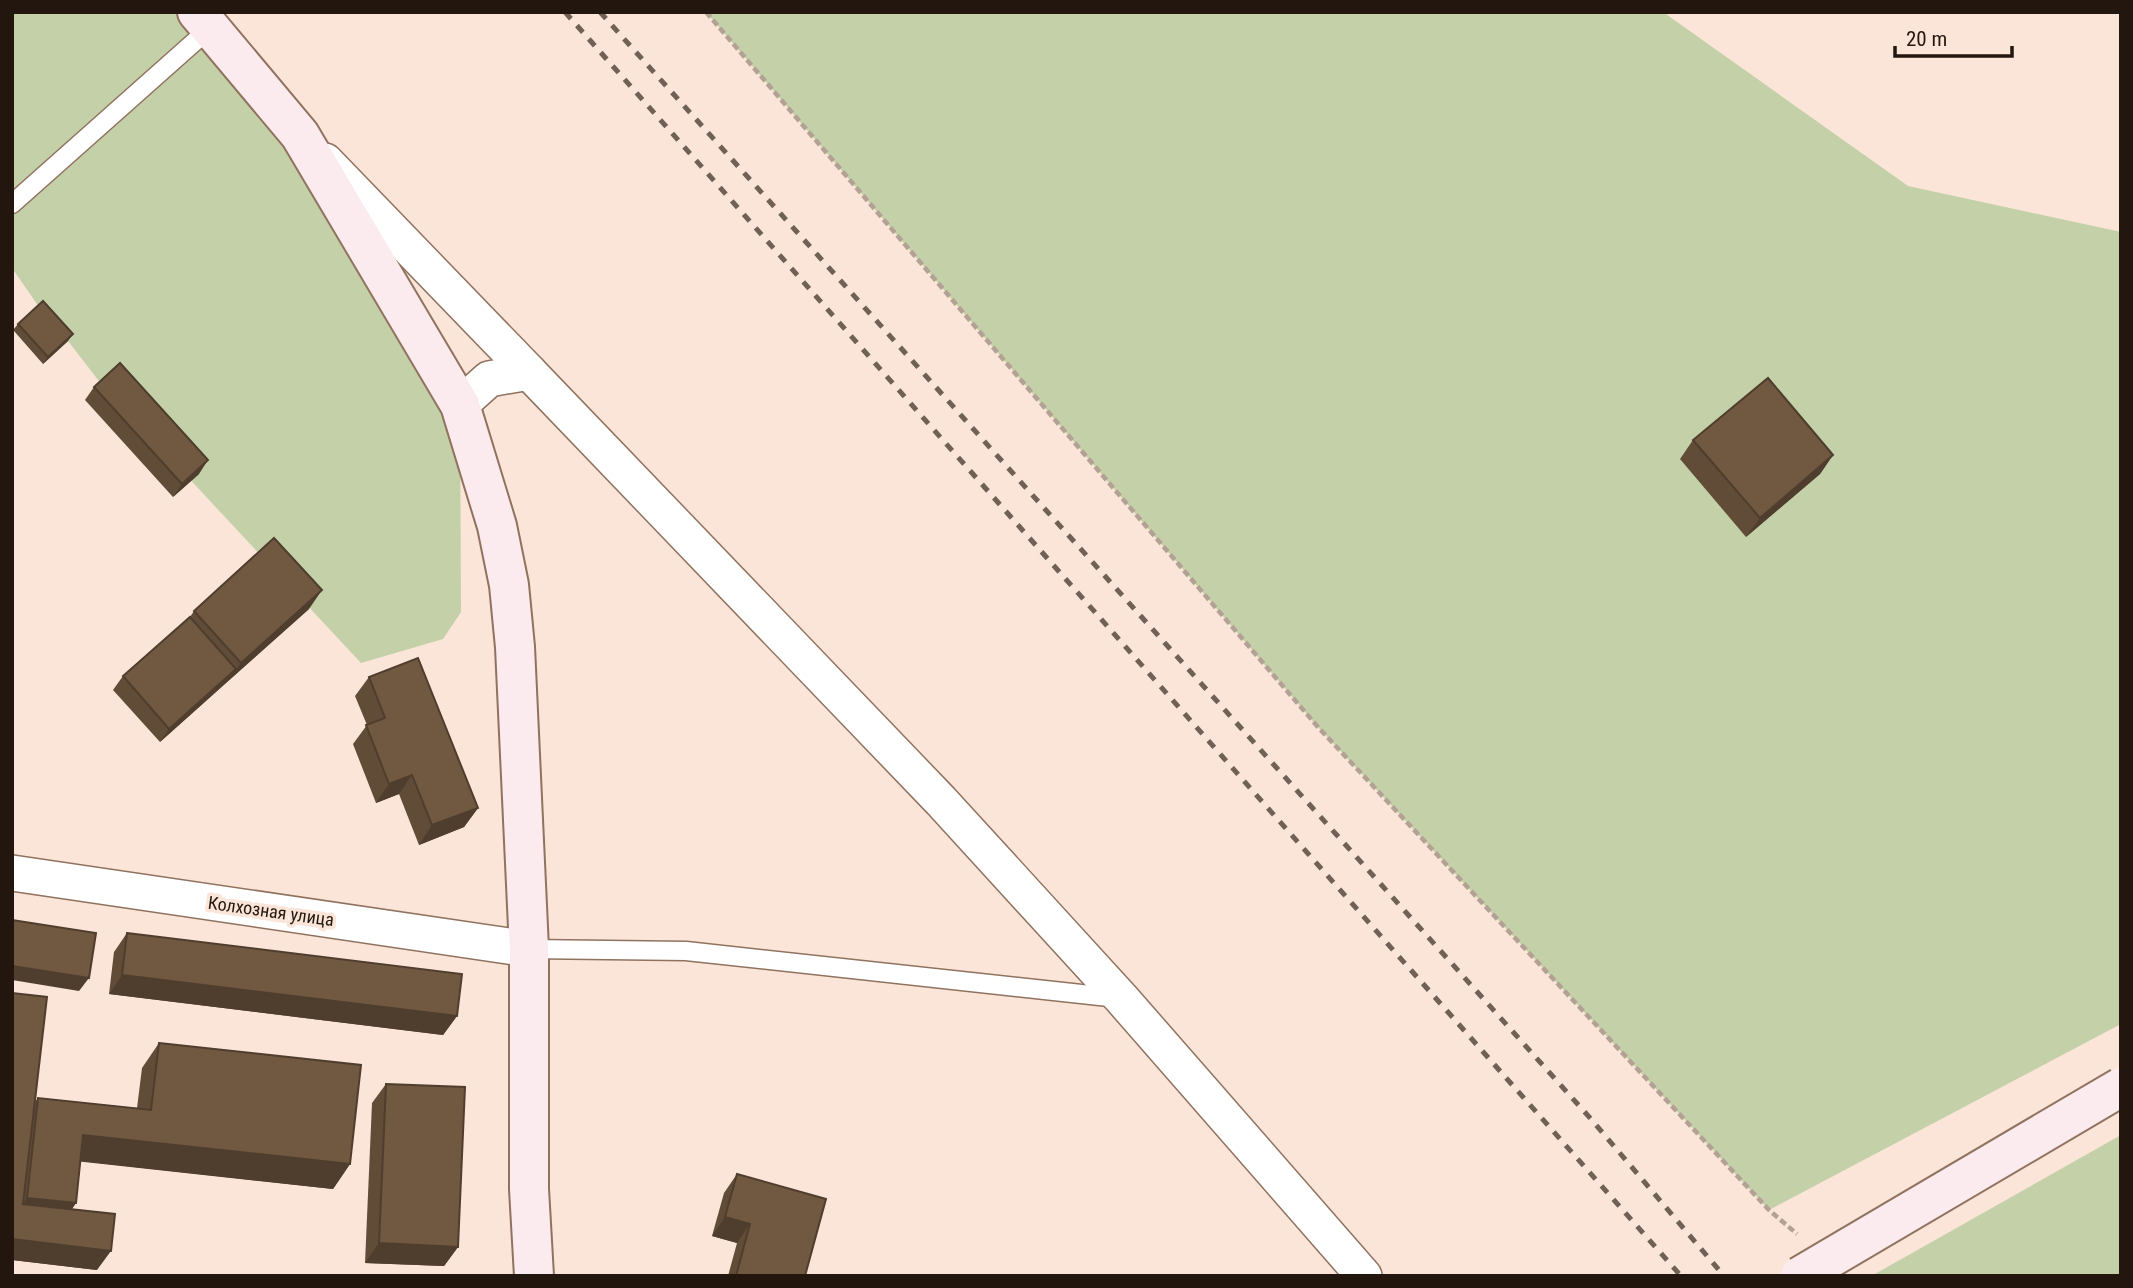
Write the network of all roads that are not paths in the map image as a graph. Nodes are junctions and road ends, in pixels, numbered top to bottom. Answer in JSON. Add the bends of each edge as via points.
{"nodes":[{"id":1,"x":204,"y":20,"type":"edge"},
{"id":2,"x":300,"y":135,"type":"junction"},
{"id":3,"x":12,"y":204,"type":"edge"},
{"id":4,"x":529,"y":372,"type":"junction"},
{"id":5,"x":460,"y":405,"type":"junction"},
{"id":6,"x":12,"y":873,"type":"edge"},
{"id":7,"x":529,"y":949,"type":"junction"},
{"id":8,"x":1122,"y":999,"type":"junction"},
{"id":9,"x":2121,"y":1087,"type":"edge"},
{"id":10,"x":534,"y":1276,"type":"edge"},
{"id":11,"x":1364,"y":1276,"type":"edge"},
{"id":12,"x":1800,"y":1276,"type":"edge"}],
"edges":[{"from":1,"to":2,"type":"street"},
{"from":1,"to":3,"type":"lane"},
{"from":2,"to":4,"type":"street"},
{"from":2,"to":5,"type":"street"},
{"from":4,"to":5,"type":"street","via":[[489,379]]},
{"from":4,"to":8,"type":"street","via":[[941,801]]},
{"from":5,"to":7,"type":"street","via":[[497,526],[509,585]]},
{"from":6,"to":7,"type":"street","name":"Колхозная улица"},
{"from":7,"to":8,"type":"lane","via":[[686,951]]},
{"from":7,"to":10,"type":"street","via":[[529,1189]]},
{"from":8,"to":11,"type":"street"},
{"from":9,"to":12,"type":"street","bridge":true}]}
